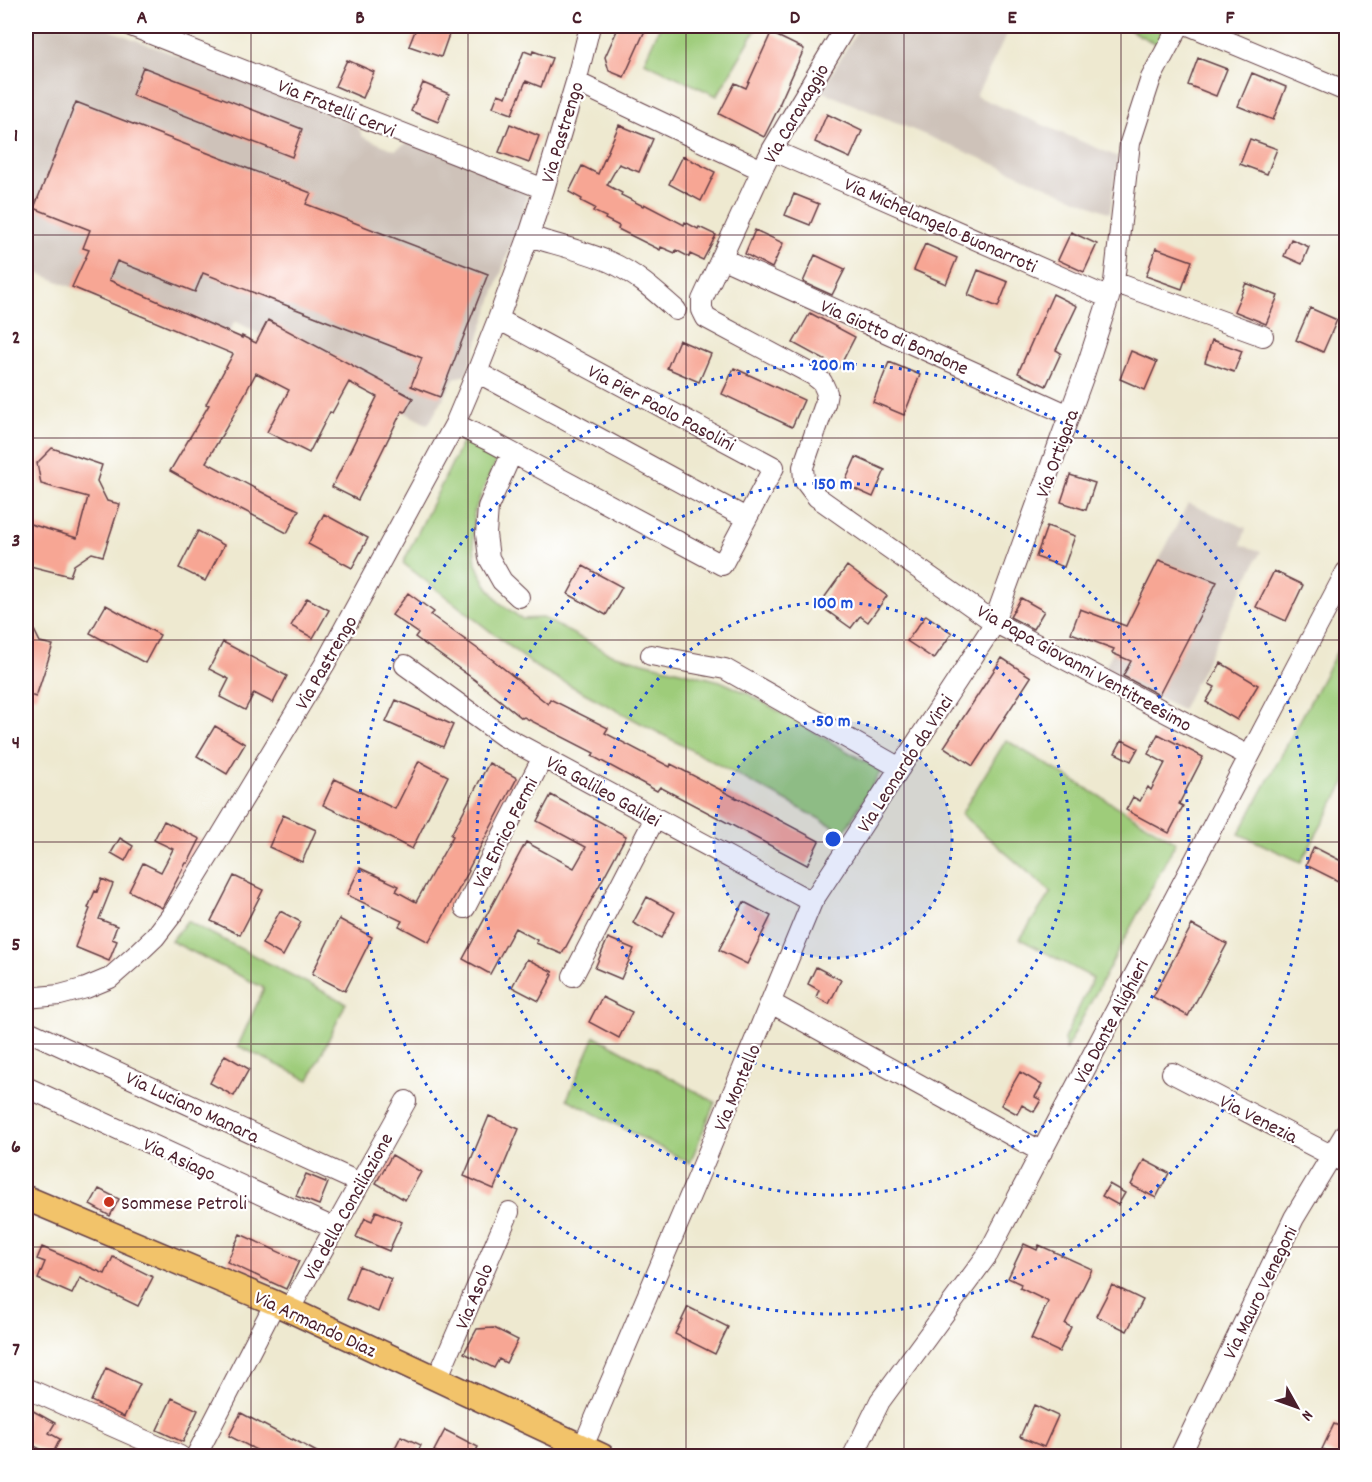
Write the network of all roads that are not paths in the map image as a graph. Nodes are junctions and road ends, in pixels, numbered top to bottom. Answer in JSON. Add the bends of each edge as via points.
{"nodes":[{"id":1,"x":131,"y":26,"type":"edge"},
{"id":2,"x":590,"y":26,"type":"edge"},
{"id":3,"x":846,"y":26,"type":"edge"},
{"id":4,"x":1179,"y":26,"type":"edge"},
{"id":5,"x":1191,"y":26,"type":"edge"},
{"id":6,"x":173,"y":33,"type":"edge"},
{"id":7,"x":576,"y":82,"type":"junction"},
{"id":8,"x":1347,"y":91,"type":"edge"},
{"id":9,"x":772,"y":150,"type":"junction"},
{"id":10,"x":762,"y":170,"type":"junction"},
{"id":11,"x":544,"y":189,"type":"junction"},
{"id":12,"x":528,"y":237,"type":"junction"},
{"id":13,"x":721,"y":258,"type":"junction"},
{"id":14,"x":1112,"y":290,"type":"junction"},
{"id":15,"x":676,"y":309,"type":"dead end"},
{"id":16,"x":498,"y":319,"type":"junction"},
{"id":17,"x":1263,"y":336,"type":"dead end"},
{"id":18,"x":477,"y":372,"type":"junction"},
{"id":19,"x":1069,"y":415,"type":"junction"},
{"id":20,"x":455,"y":424,"type":"junction"},
{"id":21,"x":512,"y":453,"type":"junction"},
{"id":22,"x":746,"y":518,"type":"junction"},
{"id":23,"x":1347,"y":572,"type":"edge"},
{"id":24,"x":519,"y":597,"type":"dead end"},
{"id":25,"x":994,"y":621,"type":"junction"},
{"id":26,"x":651,"y":655,"type":"dead end"},
{"id":27,"x":405,"y":664,"type":"dead end"},
{"id":28,"x":1249,"y":756,"type":"junction"},
{"id":29,"x":543,"y":757,"type":"junction"},
{"id":30,"x":900,"y":768,"type":"junction"},
{"id":31,"x":655,"y":818,"type":"junction"},
{"id":32,"x":812,"y":902,"type":"junction"},
{"id":33,"x":465,"y":908,"type":"dead end"},
{"id":34,"x":573,"y":976,"type":"dead end"},
{"id":35,"x":26,"y":998,"type":"edge"},
{"id":36,"x":771,"y":1003,"type":"junction"},
{"id":37,"x":26,"y":1030,"type":"edge"},
{"id":38,"x":1172,"y":1073,"type":"dead end"},
{"id":39,"x":26,"y":1087,"type":"edge"},
{"id":40,"x":405,"y":1101,"type":"dead end"},
{"id":41,"x":1347,"y":1132,"type":"edge"},
{"id":42,"x":1042,"y":1152,"type":"junction"},
{"id":43,"x":1339,"y":1159,"type":"edge"},
{"id":44,"x":360,"y":1183,"type":"junction"},
{"id":45,"x":26,"y":1198,"type":"edge"},
{"id":46,"x":508,"y":1212,"type":"dead end"},
{"id":47,"x":334,"y":1228,"type":"junction"},
{"id":48,"x":282,"y":1307,"type":"junction"},
{"id":49,"x":437,"y":1379,"type":"junction"},
{"id":50,"x":26,"y":1388,"type":"edge"},
{"id":51,"x":588,"y":1454,"type":"edge"},
{"id":52,"x":180,"y":1456,"type":"edge"},
{"id":53,"x":196,"y":1456,"type":"edge"},
{"id":54,"x":854,"y":1456,"type":"edge"},
{"id":55,"x":1180,"y":1456,"type":"edge"}],
"edges":[{"from":1,"to":6,"type":"street","name":"Via Fratelli Cervi"},
{"from":2,"to":7,"type":"street","name":"Via Pastrengo"},
{"from":3,"to":9,"type":"street","name":"Via Caravaggio"},
{"from":4,"to":14,"type":"street","name":"Via Ortigara","via":[[1152,78],[1130,143]]},
{"from":5,"to":8,"type":"street"},
{"from":6,"to":11,"type":"street","name":"Via Fratelli Cervi"},
{"from":7,"to":10,"type":"street"},
{"from":7,"to":11,"type":"street","name":"Via Pastrengo"},
{"from":9,"to":10,"type":"street","name":"Via Caravaggio"},
{"from":9,"to":14,"type":"street","name":"Via Michelangelo Buonarroti"},
{"from":10,"to":13,"type":"street","name":"Via Papa Giovanni Ventitreesimo"},
{"from":11,"to":12,"type":"street","name":"Via Pastrengo"},
{"from":12,"to":15,"type":"street","via":[[610,262]]},
{"from":12,"to":16,"type":"street","name":"Via Pastrengo"},
{"from":13,"to":19,"type":"street","name":"Via Giotto di Bondone"},
{"from":13,"to":25,"type":"street","name":"Via Papa Giovanni Ventitreesimo","via":[[702,300],[706,318],[822,382],[825,404],[803,467],[808,487]]},
{"from":14,"to":17,"type":"street"},
{"from":14,"to":19,"type":"street","name":"Via Ortigara"},
{"from":16,"to":18,"type":"street","name":"Via Pastrengo"},
{"from":16,"to":22,"type":"street","name":"Via Pier Paolo Pasolini","via":[[774,467]]},
{"from":18,"to":20,"type":"street","name":"Via Pastrengo"},
{"from":18,"to":22,"type":"street"},
{"from":19,"to":25,"type":"street","name":"Via Ortigara"},
{"from":20,"to":21,"type":"street","name":"Via Pier Paolo Pasolini"},
{"from":20,"to":35,"type":"street","name":"Via Pastrengo","via":[[326,662],[174,912],[155,937],[110,978],[60,995]]},
{"from":21,"to":22,"type":"street","name":"Via Pier Paolo Pasolini","via":[[722,565]]},
{"from":21,"to":24,"type":"street","via":[[488,507],[486,534],[493,566]]},
{"from":23,"to":28,"type":"street","name":"Via Dante Alighieri"},
{"from":25,"to":28,"type":"street","name":"Via Papa Giovanni Ventitreesimo"},
{"from":25,"to":30,"type":"street","name":"Via Leonardo da Vinci"},
{"from":26,"to":30,"type":"street","via":[[724,669]]},
{"from":27,"to":29,"type":"street","name":"Via Galileo Galilei","via":[[502,736]]},
{"from":28,"to":42,"type":"street","name":"Via Dante Alighieri"},
{"from":29,"to":31,"type":"street","name":"Via Galileo Galilei"},
{"from":29,"to":33,"type":"street","name":"Via Enrico Fermi"},
{"from":30,"to":32,"type":"street","name":"Via Leonardo da Vinci"},
{"from":31,"to":32,"type":"street","name":"Via Galileo Galilei"},
{"from":31,"to":34,"type":"street"},
{"from":32,"to":36,"type":"street","name":"Via Leonardo da Vinci"},
{"from":36,"to":42,"type":"street"},
{"from":36,"to":51,"type":"street","name":"Via Montello"},
{"from":37,"to":44,"type":"street","name":"Via Luciano Manara"},
{"from":38,"to":43,"type":"street","name":"Via Venezia"},
{"from":39,"to":47,"type":"street","name":"Via Asiago"},
{"from":40,"to":44,"type":"street","name":"Via della Conciliazione"},
{"from":41,"to":43,"type":"street","name":"Via Mauro Venegoni"},
{"from":42,"to":54,"type":"street","name":"Via Dante Alighieri","via":[[988,1254],[880,1401]]},
{"from":43,"to":55,"type":"street","name":"Via Mauro Venegoni","via":[[1294,1218]]},
{"from":44,"to":47,"type":"street","name":"Via della Conciliazione"},
{"from":45,"to":48,"type":"main road","name":"Via Armando Diaz"},
{"from":46,"to":49,"type":"street","name":"Via Asolo"},
{"from":47,"to":48,"type":"street","name":"Via della Conciliazione"},
{"from":48,"to":49,"type":"main road","name":"Via Armando Diaz"},
{"from":48,"to":53,"type":"street","name":"Via della Conciliazione"},
{"from":49,"to":51,"type":"main road","name":"Via Armando Diaz"},
{"from":50,"to":52,"type":"street"}]}
